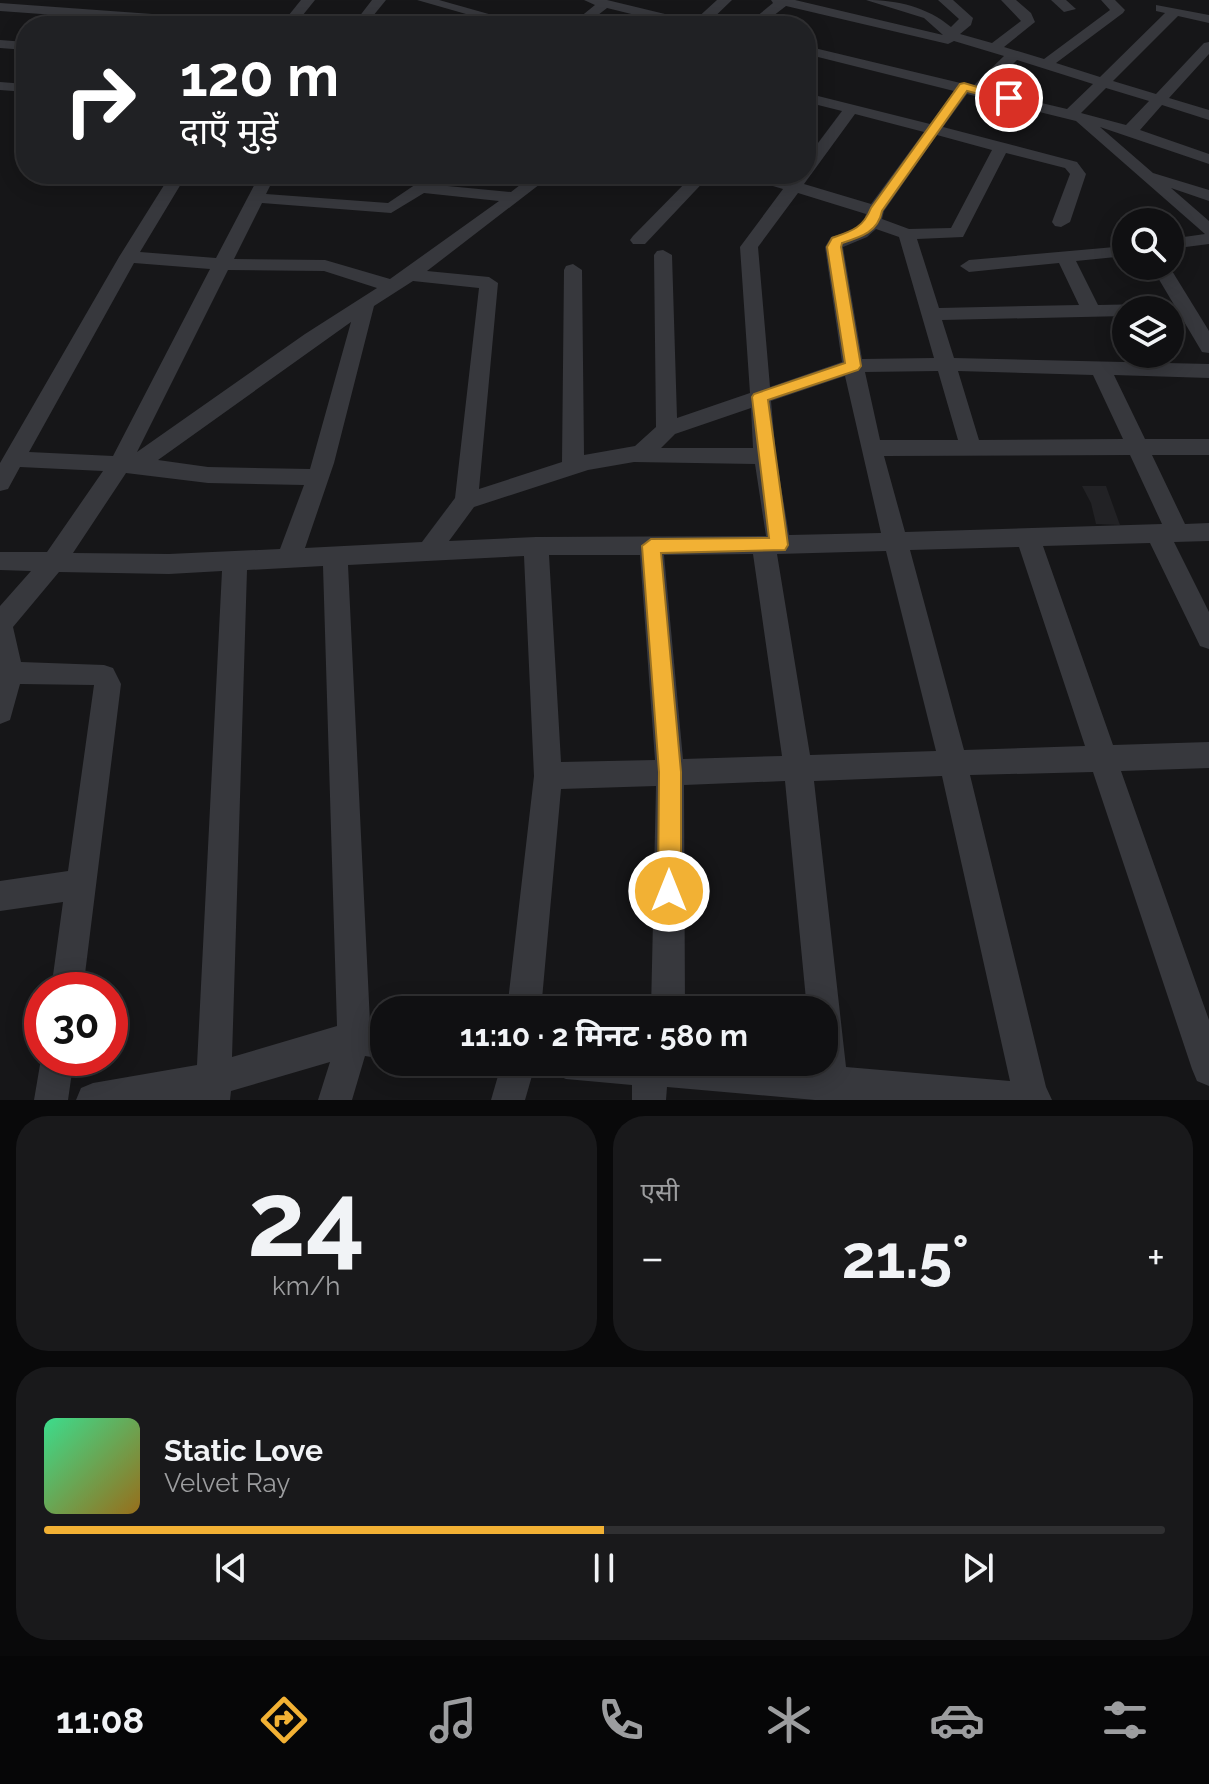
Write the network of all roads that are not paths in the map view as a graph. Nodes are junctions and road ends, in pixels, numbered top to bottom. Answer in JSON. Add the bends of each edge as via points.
{"nodes":[{"id":1,"x":143,"y":0,"type":"edge"},
{"id":2,"x":308,"y":0,"type":"edge"},
{"id":3,"x":379,"y":0,"type":"edge"},
{"id":4,"x":424,"y":0,"type":"edge"},
{"id":5,"x":725,"y":0,"type":"edge"},
{"id":6,"x":925,"y":0,"type":"edge"},
{"id":7,"x":945,"y":0,"type":"edge"},
{"id":8,"x":1008,"y":0,"type":"edge"},
{"id":9,"x":1108,"y":0,"type":"edge"},
{"id":10,"x":782,"y":1,"type":"edge"},
{"id":11,"x":879,"y":1,"type":"edge"},
{"id":12,"x":597,"y":2,"type":"edge"},
{"id":13,"x":1158,"y":3,"type":"edge"},
{"id":14,"x":0,"y":7,"type":"edge"},
{"id":15,"x":1175,"y":11,"type":"junction"},
{"id":16,"x":929,"y":15,"type":"junction"},
{"id":17,"x":77,"y":16,"type":"edge"},
{"id":18,"x":125,"y":16,"type":"edge"},
{"id":19,"x":295,"y":16,"type":"edge"},
{"id":20,"x":367,"y":16,"type":"edge"},
{"id":21,"x":486,"y":16,"type":"edge"},
{"id":22,"x":655,"y":16,"type":"edge"},
{"id":23,"x":708,"y":16,"type":"edge"},
{"id":24,"x":764,"y":16,"type":"edge"},
{"id":25,"x":1209,"y":19,"type":"edge"},
{"id":26,"x":867,"y":22,"type":"junction"},
{"id":27,"x":951,"y":34,"type":"junction"},
{"id":28,"x":1209,"y":46,"type":"edge"},
{"id":29,"x":993,"y":49,"type":"junction"},
{"id":30,"x":816,"y":53,"type":"edge"},
{"id":31,"x":1014,"y":55,"type":"junction"},
{"id":32,"x":1045,"y":65,"type":"junction"},
{"id":33,"x":1103,"y":83,"type":"junction"},
{"id":34,"x":971,"y":89,"type":"junction"},
{"id":35,"x":816,"y":99,"type":"edge"},
{"id":36,"x":1159,"y":100,"type":"junction"},
{"id":37,"x":852,"y":108,"type":"junction"},
{"id":38,"x":1075,"y":115,"type":"junction"},
{"id":39,"x":1209,"y":115,"type":"edge"},
{"id":40,"x":937,"y":129,"type":"junction"},
{"id":41,"x":1129,"y":132,"type":"junction"},
{"id":42,"x":1002,"y":146,"type":"junction"},
{"id":43,"x":816,"y":157,"type":"edge"},
{"id":44,"x":1209,"y":159,"type":"edge"},
{"id":45,"x":1143,"y":172,"type":"junction"},
{"id":46,"x":173,"y":184,"type":"edge"},
{"id":47,"x":263,"y":184,"type":"edge"},
{"id":48,"x":427,"y":184,"type":"edge"},
{"id":49,"x":532,"y":184,"type":"edge"},
{"id":50,"x":693,"y":184,"type":"edge"},
{"id":51,"x":796,"y":184,"type":"edge"},
{"id":52,"x":814,"y":184,"type":"edge"},
{"id":53,"x":421,"y":188,"type":"junction"},
{"id":54,"x":1209,"y":196,"type":"edge"},
{"id":55,"x":514,"y":197,"type":"junction"},
{"id":56,"x":257,"y":198,"type":"junction"},
{"id":57,"x":874,"y":216,"type":"junction"},
{"id":58,"x":1061,"y":222,"type":"dead end"},
{"id":59,"x":1209,"y":230,"type":"edge"},
{"id":60,"x":907,"y":234,"type":"junction"},
{"id":61,"x":1209,"y":239,"type":"edge"},
{"id":62,"x":639,"y":240,"type":"dead end"},
{"id":63,"x":1184,"y":242,"type":"edge"},
{"id":64,"x":1112,"y":252,"type":"edge"},
{"id":65,"x":663,"y":255,"type":"dead end"},
{"id":66,"x":128,"y":257,"type":"junction"},
{"id":67,"x":1065,"y":257,"type":"junction"},
{"id":68,"x":221,"y":264,"type":"junction"},
{"id":69,"x":969,"y":266,"type":"dead end"},
{"id":70,"x":573,"y":270,"type":"dead end"},
{"id":71,"x":401,"y":281,"type":"junction"},
{"id":72,"x":365,"y":304,"type":"junction"},
{"id":73,"x":1090,"y":309,"type":"junction"},
{"id":74,"x":1112,"y":309,"type":"edge"},
{"id":75,"x":930,"y":314,"type":"junction"},
{"id":76,"x":1184,"y":316,"type":"edge"},
{"id":77,"x":1209,"y":347,"type":"edge"},
{"id":78,"x":947,"y":364,"type":"junction"},
{"id":79,"x":853,"y":366,"type":"junction"},
{"id":80,"x":1102,"y":371,"type":"junction"},
{"id":81,"x":1209,"y":371,"type":"edge"},
{"id":82,"x":760,"y":397,"type":"junction"},
{"id":83,"x":667,"y":429,"type":"junction"},
{"id":84,"x":1209,"y":447,"type":"edge"},
{"id":85,"x":871,"y":448,"type":"junction"},
{"id":86,"x":971,"y":448,"type":"junction"},
{"id":87,"x":1139,"y":448,"type":"junction"},
{"id":88,"x":642,"y":453,"type":"junction"},
{"id":89,"x":765,"y":456,"type":"junction"},
{"id":90,"x":14,"y":459,"type":"junction"},
{"id":91,"x":128,"y":465,"type":"junction"},
{"id":92,"x":573,"y":466,"type":"junction"},
{"id":93,"x":317,"y":477,"type":"junction"},
{"id":94,"x":0,"y":483,"type":"edge"},
{"id":95,"x":466,"y":500,"type":"junction"},
{"id":96,"x":1209,"y":532,"type":"edge"},
{"id":97,"x":1168,"y":534,"type":"junction"},
{"id":98,"x":1028,"y":538,"type":"junction"},
{"id":99,"x":894,"y":542,"type":"junction"},
{"id":100,"x":536,"y":546,"type":"junction"},
{"id":101,"x":651,"y":546,"type":"junction"},
{"id":102,"x":771,"y":546,"type":"junction"},
{"id":103,"x":429,"y":551,"type":"junction"},
{"id":104,"x":335,"y":555,"type":"junction"},
{"id":105,"x":289,"y":558,"type":"junction"},
{"id":106,"x":55,"y":560,"type":"junction"},
{"id":107,"x":0,"y":561,"type":"edge"},
{"id":108,"x":235,"y":562,"type":"junction"},
{"id":109,"x":0,"y":625,"type":"edge"},
{"id":110,"x":1209,"y":638,"type":"edge"},
{"id":111,"x":10,"y":673,"type":"junction"},
{"id":112,"x":0,"y":712,"type":"edge"},
{"id":113,"x":1209,"y":755,"type":"edge"},
{"id":114,"x":1104,"y":757,"type":"junction"},
{"id":115,"x":953,"y":762,"type":"junction"},
{"id":116,"x":798,"y":768,"type":"junction"},
{"id":117,"x":670,"y":772,"type":"junction"},
{"id":118,"x":548,"y":776,"type":"junction"},
{"id":119,"x":83,"y":884,"type":"junction"},
{"id":120,"x":0,"y":896,"type":"edge"},
{"id":121,"x":70,"y":972,"type":"edge"},
{"id":122,"x":525,"y":996,"type":"edge"},
{"id":123,"x":668,"y":996,"type":"edge"},
{"id":124,"x":822,"y":996,"type":"edge"},
{"id":125,"x":369,"y":1040,"type":"edge"},
{"id":126,"x":1209,"y":1069,"type":"edge"},
{"id":127,"x":54,"y":1076,"type":"edge"},
{"id":128,"x":515,"y":1076,"type":"edge"},
{"id":129,"x":669,"y":1076,"type":"edge"},
{"id":130,"x":214,"y":1090,"type":"edge"},
{"id":131,"x":832,"y":1092,"type":"edge"},
{"id":132,"x":1019,"y":1099,"type":"edge"},
{"id":133,"x":51,"y":1100,"type":"edge"},
{"id":134,"x":93,"y":1100,"type":"edge"},
{"id":135,"x":335,"y":1100,"type":"edge"},
{"id":136,"x":508,"y":1100,"type":"edge"}],
"edges":[{"from":1,"to":18,"type":"street"},
{"from":2,"to":19,"type":"street"},
{"from":3,"to":20,"type":"street"},
{"from":4,"to":21,"type":"street"},
{"from":5,"to":23,"type":"street"},
{"from":6,"to":16,"type":"street"},
{"from":7,"to":27,"type":"street","via":[[966,18]]},
{"from":8,"to":29,"type":"street","via":[[1028,22]]},
{"from":9,"to":32,"type":"street","via":[[1118,10]]},
{"from":10,"to":24,"type":"street"},
{"from":10,"to":26,"type":"street"},
{"from":11,"to":16,"type":"street"},
{"from":11,"to":26,"type":"street"},
{"from":12,"to":22,"type":"street"},
{"from":13,"to":15,"type":"street"},
{"from":14,"to":17,"type":"street"},
{"from":15,"to":25,"type":"street"},
{"from":15,"to":33,"type":"street"},
{"from":16,"to":27,"type":"street"},
{"from":26,"to":27,"type":"street","via":[[948,40]]},
{"from":27,"to":29,"type":"street"},
{"from":28,"to":36,"type":"street"},
{"from":29,"to":31,"type":"street"},
{"from":30,"to":34,"type":"street"},
{"from":31,"to":32,"type":"street"},
{"from":31,"to":34,"type":"street"},
{"from":32,"to":33,"type":"street"},
{"from":33,"to":36,"type":"street"},
{"from":33,"to":38,"type":"street"},
{"from":34,"to":38,"type":"street"},
{"from":34,"to":40,"type":"street"},
{"from":35,"to":37,"type":"street"},
{"from":36,"to":39,"type":"street"},
{"from":36,"to":41,"type":"street"},
{"from":37,"to":40,"type":"street"},
{"from":37,"to":43,"type":"street"},
{"from":38,"to":41,"type":"street"},
{"from":38,"to":45,"type":"street"},
{"from":40,"to":42,"type":"street"},
{"from":40,"to":57,"type":"street"},
{"from":41,"to":44,"type":"street"},
{"from":42,"to":58,"type":"street","via":[[1077,169]]},
{"from":42,"to":60,"type":"street","via":[[961,230],[949,235]]},
{"from":45,"to":54,"type":"street"},
{"from":45,"to":59,"type":"street"},
{"from":46,"to":66,"type":"street"},
{"from":47,"to":56,"type":"street"},
{"from":48,"to":53,"type":"street"},
{"from":49,"to":55,"type":"street"},
{"from":50,"to":62,"type":"street"},
{"from":51,"to":82,"type":"street","via":[[749,247]]},
{"from":52,"to":57,"type":"street"},
{"from":53,"to":55,"type":"street"},
{"from":53,"to":56,"type":"street","via":[[391,208]]},
{"from":55,"to":71,"type":"street"},
{"from":56,"to":68,"type":"street"},
{"from":57,"to":60,"type":"street"},
{"from":57,"to":79,"type":"street","via":[[861,233],[834,247]]},
{"from":60,"to":75,"type":"street"},
{"from":61,"to":63,"type":"street"},
{"from":64,"to":67,"type":"street"},
{"from":65,"to":83,"type":"street"},
{"from":66,"to":68,"type":"street"},
{"from":66,"to":90,"type":"street"},
{"from":67,"to":69,"type":"street"},
{"from":67,"to":73,"type":"street"},
{"from":68,"to":71,"type":"street","via":[[325,266]]},
{"from":68,"to":91,"type":"street"},
{"from":70,"to":92,"type":"street"},
{"from":71,"to":72,"type":"street"},
{"from":71,"to":95,"type":"street","via":[[489,283]]},
{"from":72,"to":91,"type":"street"},
{"from":72,"to":93,"type":"street"},
{"from":73,"to":74,"type":"street"},
{"from":73,"to":75,"type":"street"},
{"from":75,"to":78,"type":"street"},
{"from":76,"to":77,"type":"street"},
{"from":78,"to":79,"type":"street"},
{"from":78,"to":80,"type":"street"},
{"from":78,"to":86,"type":"street"},
{"from":79,"to":82,"type":"street"},
{"from":79,"to":85,"type":"street"},
{"from":80,"to":81,"type":"street"},
{"from":80,"to":87,"type":"street"},
{"from":82,"to":83,"type":"street"},
{"from":82,"to":89,"type":"street"},
{"from":83,"to":88,"type":"street"},
{"from":84,"to":87,"type":"street"},
{"from":85,"to":86,"type":"street"},
{"from":85,"to":99,"type":"street"},
{"from":86,"to":87,"type":"street"},
{"from":87,"to":97,"type":"street"},
{"from":88,"to":89,"type":"street"},
{"from":88,"to":92,"type":"street"},
{"from":89,"to":102,"type":"street"},
{"from":90,"to":91,"type":"street"},
{"from":90,"to":94,"type":"street"},
{"from":91,"to":93,"type":"street","via":[[208,475]]},
{"from":91,"to":106,"type":"street"},
{"from":92,"to":95,"type":"street"},
{"from":93,"to":105,"type":"street"},
{"from":95,"to":103,"type":"street"},
{"from":96,"to":97,"type":"street"},
{"from":97,"to":98,"type":"street"},
{"from":97,"to":110,"type":"street"},
{"from":98,"to":99,"type":"street"},
{"from":98,"to":114,"type":"street"},
{"from":99,"to":102,"type":"street"},
{"from":99,"to":115,"type":"street"},
{"from":100,"to":101,"type":"street"},
{"from":100,"to":103,"type":"street"},
{"from":100,"to":118,"type":"street"},
{"from":101,"to":102,"type":"street"},
{"from":101,"to":117,"type":"street"},
{"from":102,"to":116,"type":"street"},
{"from":103,"to":104,"type":"street"},
{"from":104,"to":105,"type":"street"},
{"from":104,"to":125,"type":"street"},
{"from":105,"to":108,"type":"street"},
{"from":106,"to":107,"type":"street"},
{"from":106,"to":108,"type":"street"},
{"from":106,"to":109,"type":"street"},
{"from":108,"to":130,"type":"street"},
{"from":109,"to":111,"type":"street"},
{"from":111,"to":112,"type":"street"},
{"from":111,"to":119,"type":"street","via":[[95,674],[108,684]]},
{"from":113,"to":114,"type":"street"},
{"from":114,"to":115,"type":"street"},
{"from":114,"to":126,"type":"street"},
{"from":115,"to":116,"type":"street"},
{"from":115,"to":132,"type":"street"},
{"from":116,"to":117,"type":"street"},
{"from":116,"to":124,"type":"street"},
{"from":117,"to":118,"type":"street"},
{"from":117,"to":123,"type":"street"},
{"from":118,"to":122,"type":"street"},
{"from":119,"to":120,"type":"street"},
{"from":119,"to":121,"type":"street"},
{"from":125,"to":130,"type":"street"},
{"from":125,"to":135,"type":"street"},
{"from":127,"to":133,"type":"street"},
{"from":128,"to":136,"type":"street"},
{"from":129,"to":131,"type":"street"},
{"from":130,"to":134,"type":"street"},
{"from":131,"to":132,"type":"street"}]}
